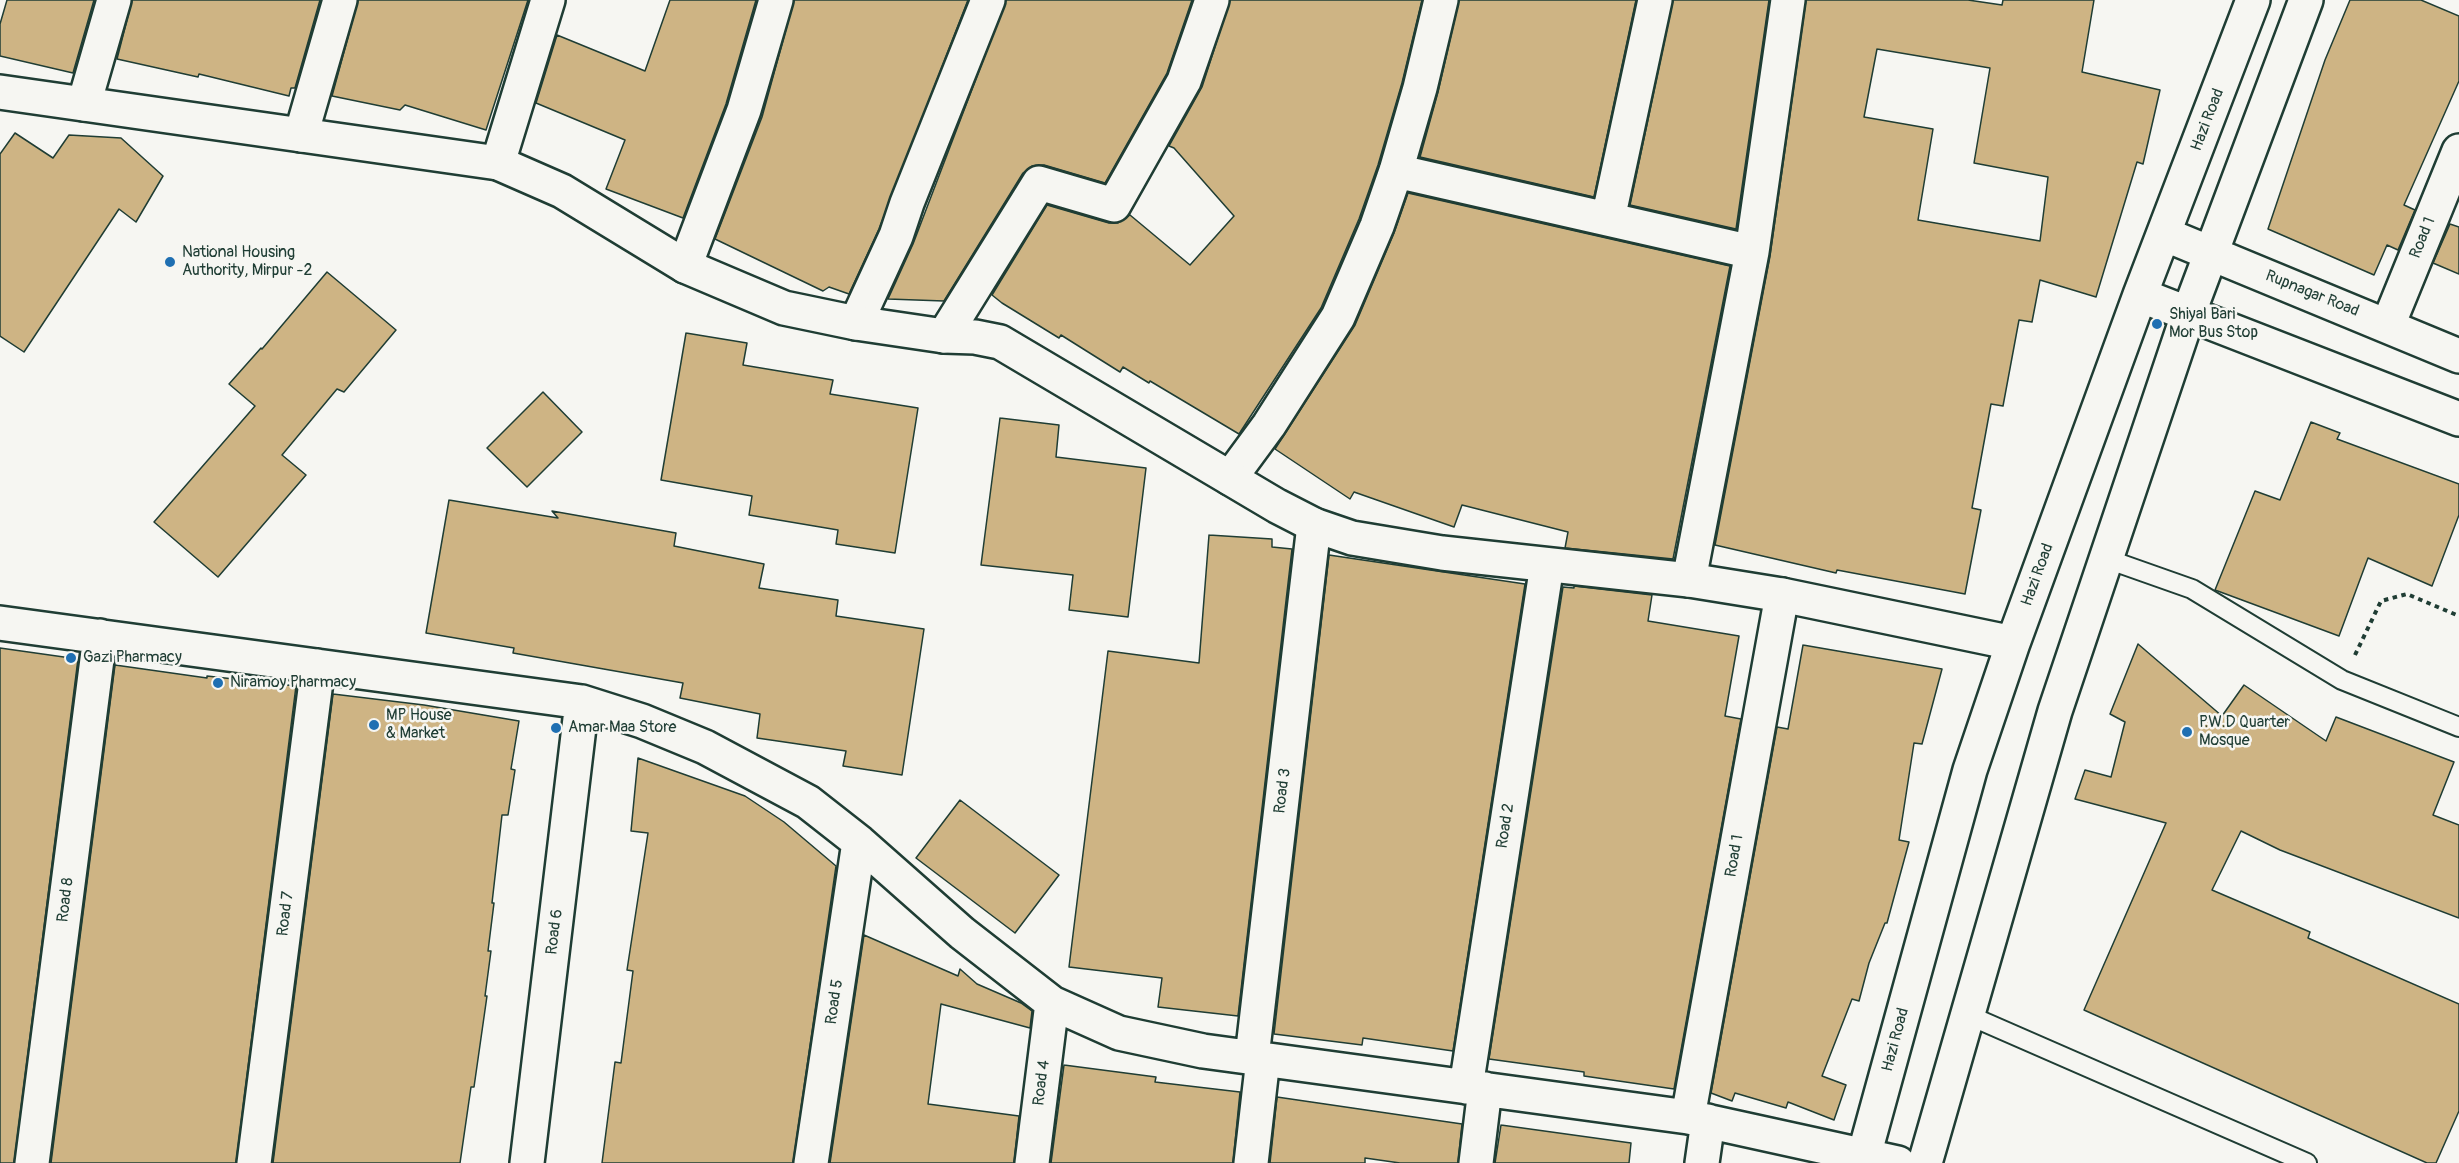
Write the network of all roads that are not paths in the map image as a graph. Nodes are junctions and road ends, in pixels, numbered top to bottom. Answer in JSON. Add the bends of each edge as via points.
{"nodes":[{"id":1,"x":114,"y":0,"type":"edge"},
{"id":2,"x":340,"y":0,"type":"edge"},
{"id":3,"x":548,"y":0,"type":"edge"},
{"id":4,"x":776,"y":0,"type":"edge"},
{"id":5,"x":988,"y":0,"type":"edge"},
{"id":6,"x":1212,"y":0,"type":"edge"},
{"id":7,"x":1442,"y":0,"type":"edge"},
{"id":8,"x":1655,"y":0,"type":"edge"},
{"id":9,"x":1788,"y":0,"type":"edge"},
{"id":10,"x":2253,"y":0,"type":"edge"},
{"id":11,"x":2306,"y":0,"type":"edge"},
{"id":12,"x":0,"y":92,"type":"edge"},
{"id":13,"x":84,"y":104,"type":"junction"},
{"id":14,"x":302,"y":135,"type":"junction"},
{"id":15,"x":2459,"y":151,"type":"edge"},
{"id":16,"x":498,"y":163,"type":"junction"},
{"id":17,"x":1396,"y":171,"type":"junction"},
{"id":18,"x":1608,"y":219,"type":"junction"},
{"id":19,"x":2164,"y":234,"type":"junction"},
{"id":20,"x":1752,"y":252,"type":"junction"},
{"id":21,"x":2212,"y":252,"type":"junction"},
{"id":22,"x":686,"y":266,"type":"junction"},
{"id":23,"x":2140,"y":295,"type":"junction"},
{"id":24,"x":2189,"y":312,"type":"junction"},
{"id":25,"x":856,"y":323,"type":"junction"},
{"id":26,"x":2388,"y":325,"type":"junction"},
{"id":27,"x":944,"y":336,"type":"junction"},
{"id":28,"x":2459,"y":356,"type":"edge"},
{"id":29,"x":2459,"y":419,"type":"edge"},
{"id":30,"x":1230,"y":478,"type":"junction"},
{"id":31,"x":1314,"y":525,"type":"junction"},
{"id":32,"x":2107,"y":559,"type":"junction"},
{"id":33,"x":1547,"y":565,"type":"junction"},
{"id":34,"x":1689,"y":580,"type":"junction"},
{"id":35,"x":1782,"y":595,"type":"junction"},
{"id":36,"x":0,"y":623,"type":"edge"},
{"id":37,"x":100,"y":636,"type":"junction"},
{"id":38,"x":2013,"y":643,"type":"junction"},
{"id":39,"x":318,"y":666,"type":"junction"},
{"id":40,"x":582,"y":702,"type":"junction"},
{"id":41,"x":2459,"y":728,"type":"edge"},
{"id":42,"x":859,"y":842,"type":"junction"},
{"id":43,"x":1052,"y":1003,"type":"junction"},
{"id":44,"x":1968,"y":1015,"type":"junction"},
{"id":45,"x":1257,"y":1058,"type":"junction"},
{"id":46,"x":1475,"y":1088,"type":"junction"},
{"id":47,"x":1698,"y":1119,"type":"junction"},
{"id":48,"x":1862,"y":1159,"type":"edge"},
{"id":49,"x":33,"y":1163,"type":"edge"},
{"id":50,"x":254,"y":1163,"type":"edge"},
{"id":51,"x":527,"y":1163,"type":"edge"},
{"id":52,"x":811,"y":1163,"type":"edge"},
{"id":53,"x":1032,"y":1163,"type":"edge"},
{"id":54,"x":1251,"y":1163,"type":"edge"},
{"id":55,"x":1476,"y":1163,"type":"edge"},
{"id":56,"x":1702,"y":1163,"type":"edge"},
{"id":57,"x":1898,"y":1163,"type":"edge"},
{"id":58,"x":1925,"y":1163,"type":"edge"},
{"id":59,"x":2307,"y":1163,"type":"edge"}],
"edges":[{"from":1,"to":13,"type":"street"},
{"from":2,"to":14,"type":"street"},
{"from":3,"to":16,"type":"street"},
{"from":4,"to":22,"type":"street","via":[[744,110]]},
{"from":5,"to":25,"type":"street","via":[[896,236]]},
{"from":6,"to":27,"type":"street","via":[[1184,81],[1114,205],[1039,183]]},
{"from":7,"to":17,"type":"street"},
{"from":8,"to":18,"type":"street"},
{"from":9,"to":20,"type":"street"},
{"from":10,"to":19,"type":"street","name":"Hazi Road"},
{"from":11,"to":21,"type":"street"},
{"from":12,"to":13,"type":"street"},
{"from":13,"to":14,"type":"street"},
{"from":14,"to":16,"type":"street"},
{"from":15,"to":26,"type":"street","name":"Road 1"},
{"from":16,"to":22,"type":"street","via":[[562,191]]},
{"from":17,"to":18,"type":"street"},
{"from":17,"to":30,"type":"street","via":[[1338,317]]},
{"from":18,"to":20,"type":"street"},
{"from":19,"to":21,"type":"street","name":"Rupnagar Road"},
{"from":19,"to":23,"type":"street","name":"Hazi Road"},
{"from":20,"to":34,"type":"street"},
{"from":21,"to":24,"type":"street"},
{"from":21,"to":26,"type":"street","name":"Rupnagar Road"},
{"from":22,"to":25,"type":"street","via":[[784,308]]},
{"from":23,"to":24,"type":"street"},
{"from":23,"to":38,"type":"street","name":"Hazi Road"},
{"from":24,"to":29,"type":"street"},
{"from":24,"to":32,"type":"street"},
{"from":25,"to":27,"type":"street"},
{"from":26,"to":28,"type":"street","name":"Rupnagar Road"},
{"from":27,"to":30,"type":"street","via":[[1000,342]]},
{"from":30,"to":31,"type":"street"},
{"from":31,"to":33,"type":"street","via":[[1352,538]]},
{"from":31,"to":45,"type":"street","name":"Road 3"},
{"from":32,"to":41,"type":"lane","via":[[2192,589],[2342,680]]},
{"from":32,"to":44,"type":"street","via":[[2055,711]]},
{"from":33,"to":34,"type":"street"},
{"from":33,"to":46,"type":"street","name":"Road 2"},
{"from":34,"to":35,"type":"street"},
{"from":35,"to":38,"type":"street"},
{"from":35,"to":47,"type":"street","name":"Road 1"},
{"from":36,"to":37,"type":"street"},
{"from":37,"to":39,"type":"street"},
{"from":37,"to":49,"type":"street","name":"Road 8"},
{"from":38,"to":48,"type":"street","name":"Hazi Road","via":[[1970,770]]},
{"from":39,"to":40,"type":"street"},
{"from":39,"to":50,"type":"street","name":"Road 7"},
{"from":40,"to":42,"type":"street","via":[[705,747],[808,802]]},
{"from":40,"to":51,"type":"street","name":"Road 6"},
{"from":42,"to":43,"type":"street","via":[[962,933]]},
{"from":42,"to":52,"type":"street","name":"Road 5"},
{"from":43,"to":45,"type":"street","via":[[1119,1033]]},
{"from":43,"to":53,"type":"street","name":"Road 4"},
{"from":44,"to":58,"type":"street"},
{"from":44,"to":59,"type":"lane"},
{"from":45,"to":46,"type":"street"},
{"from":45,"to":54,"type":"street","name":"Road 3"},
{"from":46,"to":47,"type":"street"},
{"from":46,"to":55,"type":"street","name":"Road 2"},
{"from":47,"to":48,"type":"street"},
{"from":47,"to":56,"type":"street","name":"Road 1"},
{"from":48,"to":57,"type":"street"}]}
